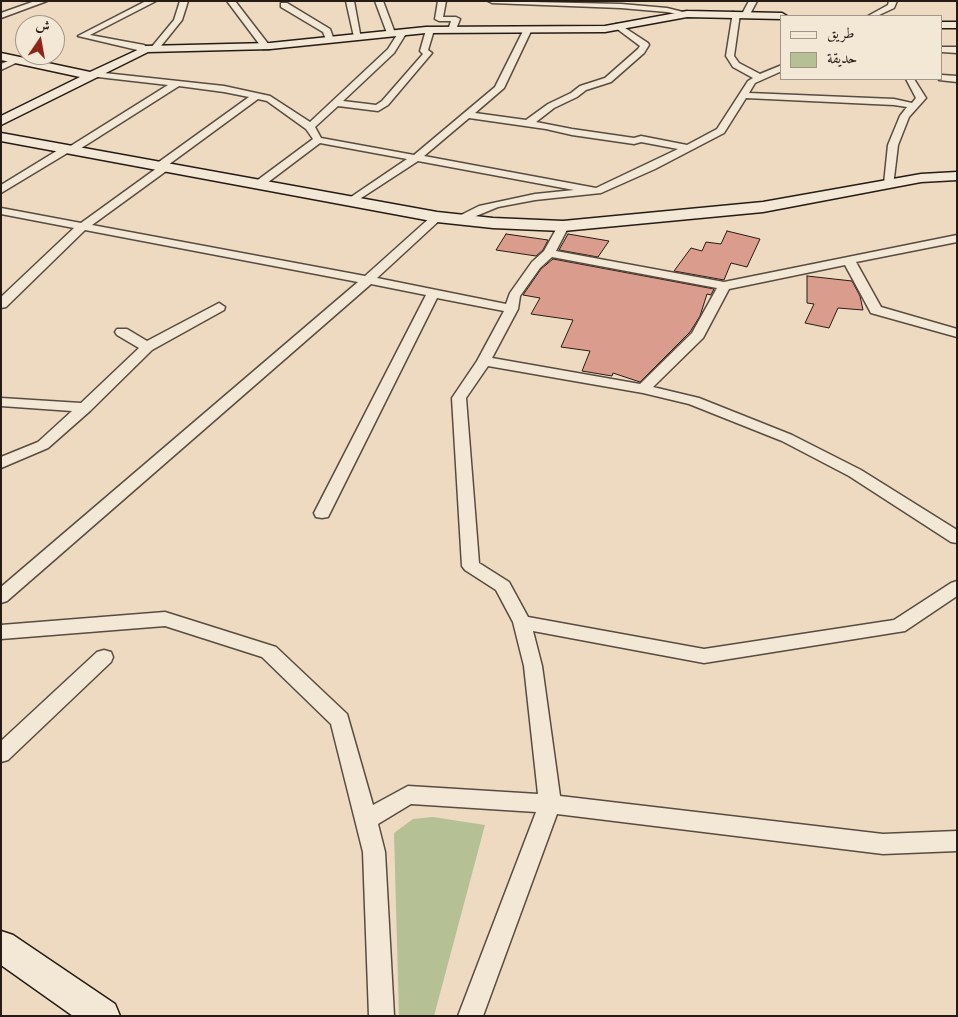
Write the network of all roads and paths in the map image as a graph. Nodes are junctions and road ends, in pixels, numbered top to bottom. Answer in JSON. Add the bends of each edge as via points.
{"nodes":[{"id":1,"x":43,"y":1,"type":"edge"},
{"id":2,"x":152,"y":1,"type":"edge"},
{"id":3,"x":184,"y":1,"type":"edge"},
{"id":4,"x":231,"y":1,"type":"edge"},
{"id":5,"x":350,"y":1,"type":"edge"},
{"id":6,"x":379,"y":1,"type":"edge"},
{"id":7,"x":442,"y":1,"type":"edge"},
{"id":8,"x":492,"y":1,"type":"edge"},
{"id":9,"x":672,"y":1,"type":"edge"},
{"id":10,"x":753,"y":1,"type":"edge"},
{"id":11,"x":893,"y":1,"type":"edge"},
{"id":12,"x":284,"y":4,"type":"dead end"},
{"id":13,"x":687,"y":14,"type":"junction"},
{"id":14,"x":741,"y":14,"type":"junction"},
{"id":15,"x":874,"y":15,"type":"edge"},
{"id":16,"x":1,"y":16,"type":"edge"},
{"id":17,"x":780,"y":16,"type":"edge"},
{"id":18,"x":943,"y":25,"type":"edge"},
{"id":19,"x":957,"y":25,"type":"edge"},
{"id":20,"x":619,"y":26,"type":"junction"},
{"id":21,"x":430,"y":30,"type":"junction"},
{"id":22,"x":452,"y":30,"type":"junction"},
{"id":23,"x":528,"y":30,"type":"junction"},
{"id":24,"x":403,"y":32,"type":"junction"},
{"id":25,"x":391,"y":33,"type":"junction"},
{"id":26,"x":358,"y":37,"type":"junction"},
{"id":27,"x":330,"y":40,"type":"junction"},
{"id":28,"x":266,"y":46,"type":"junction"},
{"id":29,"x":150,"y":49,"type":"junction"},
{"id":30,"x":943,"y":50,"type":"edge"},
{"id":31,"x":957,"y":50,"type":"edge"},
{"id":32,"x":1,"y":56,"type":"edge"},
{"id":33,"x":15,"y":59,"type":"edge"},
{"id":34,"x":15,"y":61,"type":"edge"},
{"id":35,"x":44,"y":65,"type":"edge"},
{"id":36,"x":1,"y":67,"type":"edge"},
{"id":37,"x":780,"y":69,"type":"edge"},
{"id":38,"x":95,"y":75,"type":"junction"},
{"id":39,"x":761,"y":77,"type":"junction"},
{"id":40,"x":780,"y":77,"type":"edge"},
{"id":41,"x":943,"y":78,"type":"edge"},
{"id":42,"x":911,"y":80,"type":"edge"},
{"id":43,"x":957,"y":80,"type":"edge"},
{"id":44,"x":178,"y":83,"type":"junction"},
{"id":45,"x":743,"y":95,"type":"junction"},
{"id":46,"x":257,"y":96,"type":"junction"},
{"id":47,"x":335,"y":103,"type":"junction"},
{"id":48,"x":914,"y":106,"type":"junction"},
{"id":49,"x":467,"y":115,"type":"junction"},
{"id":50,"x":1,"y":121,"type":"edge"},
{"id":51,"x":528,"y":124,"type":"junction"},
{"id":52,"x":310,"y":127,"type":"junction"},
{"id":53,"x":1,"y":137,"type":"edge"},
{"id":54,"x":318,"y":140,"type":"junction"},
{"id":55,"x":689,"y":148,"type":"junction"},
{"id":56,"x":69,"y":149,"type":"junction"},
{"id":57,"x":415,"y":159,"type":"junction"},
{"id":58,"x":162,"y":167,"type":"junction"},
{"id":59,"x":957,"y":176,"type":"edge"},
{"id":60,"x":258,"y":184,"type":"junction"},
{"id":61,"x":889,"y":184,"type":"junction"},
{"id":62,"x":1,"y":190,"type":"edge"},
{"id":63,"x":596,"y":191,"type":"junction"},
{"id":64,"x":352,"y":201,"type":"junction"},
{"id":65,"x":1,"y":211,"type":"edge"},
{"id":66,"x":437,"y":217,"type":"junction"},
{"id":67,"x":459,"y":220,"type":"junction"},
{"id":68,"x":563,"y":226,"type":"junction"},
{"id":69,"x":82,"y":227,"type":"junction"},
{"id":70,"x":957,"y":238,"type":"edge"},
{"id":71,"x":550,"y":253,"type":"junction"},
{"id":72,"x":849,"y":260,"type":"junction"},
{"id":73,"x":368,"y":280,"type":"junction"},
{"id":74,"x":724,"y":286,"type":"junction"},
{"id":75,"x":433,"y":293,"type":"junction"},
{"id":76,"x":1,"y":304,"type":"edge"},
{"id":77,"x":218,"y":307,"type":"dead end"},
{"id":78,"x":512,"y":309,"type":"junction"},
{"id":79,"x":122,"y":332,"type":"dead end"},
{"id":80,"x":957,"y":333,"type":"edge"},
{"id":81,"x":147,"y":347,"type":"junction"},
{"id":82,"x":484,"y":361,"type":"junction"},
{"id":83,"x":643,"y":389,"type":"junction"},
{"id":84,"x":1,"y":402,"type":"edge"},
{"id":85,"x":85,"y":408,"type":"junction"},
{"id":86,"x":1,"y":463,"type":"edge"},
{"id":87,"x":322,"y":513,"type":"dead end"},
{"id":88,"x":957,"y":538,"type":"edge"},
{"id":89,"x":957,"y":587,"type":"edge"},
{"id":90,"x":1,"y":597,"type":"edge"},
{"id":91,"x":522,"y":622,"type":"junction"},
{"id":92,"x":1,"y":632,"type":"edge"},
{"id":93,"x":104,"y":657,"type":"dead end"},
{"id":94,"x":1,"y":754,"type":"edge"},
{"id":95,"x":550,"y":804,"type":"junction"},
{"id":96,"x":365,"y":820,"type":"junction"},
{"id":97,"x":957,"y":841,"type":"edge"},
{"id":98,"x":1,"y":946,"type":"edge"},
{"id":99,"x":103,"y":1016,"type":"edge"},
{"id":100,"x":382,"y":1016,"type":"edge"},
{"id":101,"x":470,"y":1016,"type":"edge"}],
"edges":[{"from":1,"to":16,"type":"street"},
{"from":2,"to":29,"type":"street","via":[[82,36]]},
{"from":3,"to":29,"type":"street","via":[[178,20]]},
{"from":4,"to":28,"type":"street"},
{"from":5,"to":26,"type":"street"},
{"from":6,"to":25,"type":"street"},
{"from":7,"to":22,"type":"street","via":[[439,19],[456,19]]},
{"from":8,"to":13,"type":"street","via":[[621,6]]},
{"from":9,"to":13,"type":"street","via":[[676,8]]},
{"from":10,"to":14,"type":"street"},
{"from":11,"to":15,"type":"street","via":[[891,6]]},
{"from":12,"to":27,"type":"street","via":[[327,30]]},
{"from":13,"to":14,"type":"street"},
{"from":13,"to":20,"type":"street"},
{"from":14,"to":17,"type":"street"},
{"from":14,"to":39,"type":"street","via":[[730,56],[736,65]]},
{"from":18,"to":19,"type":"street"},
{"from":20,"to":23,"type":"street"},
{"from":20,"to":51,"type":"street","via":[[645,45],[641,51],[608,80],[583,88]]},
{"from":21,"to":22,"type":"street"},
{"from":21,"to":24,"type":"street"},
{"from":21,"to":47,"type":"street","via":[[424,51],[428,52],[385,103],[378,108]]},
{"from":22,"to":23,"type":"street"},
{"from":23,"to":49,"type":"street","via":[[499,88]]},
{"from":24,"to":25,"type":"street"},
{"from":24,"to":47,"type":"street","via":[[391,51]]},
{"from":25,"to":26,"type":"street"},
{"from":26,"to":27,"type":"street"},
{"from":27,"to":28,"type":"street"},
{"from":28,"to":29,"type":"street"},
{"from":29,"to":38,"type":"street"},
{"from":30,"to":31,"type":"street"},
{"from":32,"to":33,"type":"street"},
{"from":34,"to":36,"type":"street"},
{"from":35,"to":38,"type":"street"},
{"from":37,"to":39,"type":"street"},
{"from":38,"to":44,"type":"street"},
{"from":38,"to":50,"type":"street"},
{"from":39,"to":40,"type":"street"},
{"from":39,"to":45,"type":"street","via":[[752,82]]},
{"from":41,"to":43,"type":"street"},
{"from":42,"to":48,"type":"street","via":[[921,98]]},
{"from":44,"to":46,"type":"street"},
{"from":44,"to":56,"type":"street"},
{"from":45,"to":48,"type":"street","via":[[894,102]]},
{"from":45,"to":55,"type":"street","via":[[721,131]]},
{"from":46,"to":52,"type":"street","via":[[270,99]]},
{"from":46,"to":58,"type":"street"},
{"from":47,"to":52,"type":"street"},
{"from":48,"to":61,"type":"street","via":[[905,116],[893,145]]},
{"from":49,"to":51,"type":"street"},
{"from":49,"to":57,"type":"street"},
{"from":51,"to":55,"type":"street"},
{"from":52,"to":54,"type":"street"},
{"from":53,"to":56,"type":"street"},
{"from":54,"to":57,"type":"street"},
{"from":54,"to":60,"type":"street"},
{"from":55,"to":63,"type":"street"},
{"from":56,"to":58,"type":"street"},
{"from":56,"to":62,"type":"street"},
{"from":57,"to":63,"type":"street"},
{"from":57,"to":64,"type":"street"},
{"from":58,"to":60,"type":"street"},
{"from":58,"to":69,"type":"street"},
{"from":59,"to":61,"type":"street"},
{"from":60,"to":64,"type":"street"},
{"from":61,"to":68,"type":"street","via":[[763,207]]},
{"from":63,"to":67,"type":"street","via":[[535,196],[497,204]]},
{"from":64,"to":66,"type":"street"},
{"from":65,"to":69,"type":"street"},
{"from":66,"to":67,"type":"street"},
{"from":66,"to":73,"type":"street"},
{"from":67,"to":68,"type":"street"},
{"from":68,"to":71,"type":"street"},
{"from":69,"to":73,"type":"street"},
{"from":69,"to":76,"type":"street"},
{"from":70,"to":72,"type":"street"},
{"from":71,"to":74,"type":"street"},
{"from":71,"to":78,"type":"street","via":[[536,265],[514,296]]},
{"from":72,"to":74,"type":"street"},
{"from":72,"to":80,"type":"street","via":[[876,310]]},
{"from":73,"to":75,"type":"street"},
{"from":73,"to":90,"type":"street"},
{"from":74,"to":83,"type":"street","via":[[698,335]]},
{"from":75,"to":78,"type":"street"},
{"from":75,"to":87,"type":"street"},
{"from":77,"to":81,"type":"street"},
{"from":78,"to":82,"type":"street"},
{"from":79,"to":81,"type":"street"},
{"from":81,"to":85,"type":"street"},
{"from":82,"to":83,"type":"street"},
{"from":82,"to":91,"type":"street","via":[[459,398],[471,566],[503,586]]},
{"from":83,"to":88,"type":"street","via":[[694,401],[787,438],[855,473]]},
{"from":84,"to":85,"type":"street"},
{"from":85,"to":86,"type":"street","via":[[43,444]]},
{"from":89,"to":91,"type":"street","via":[[899,626],[704,656]]},
{"from":91,"to":95,"type":"street","via":[[533,666]]},
{"from":92,"to":96,"type":"street","via":[[165,619],[269,652],[340,720]]},
{"from":93,"to":94,"type":"street"},
{"from":95,"to":96,"type":"street","via":[[408,795]]},
{"from":95,"to":97,"type":"street","via":[[883,844]]},
{"from":95,"to":101,"type":"street"},
{"from":96,"to":100,"type":"street","via":[[374,852]]},
{"from":98,"to":99,"type":"street"}]}
